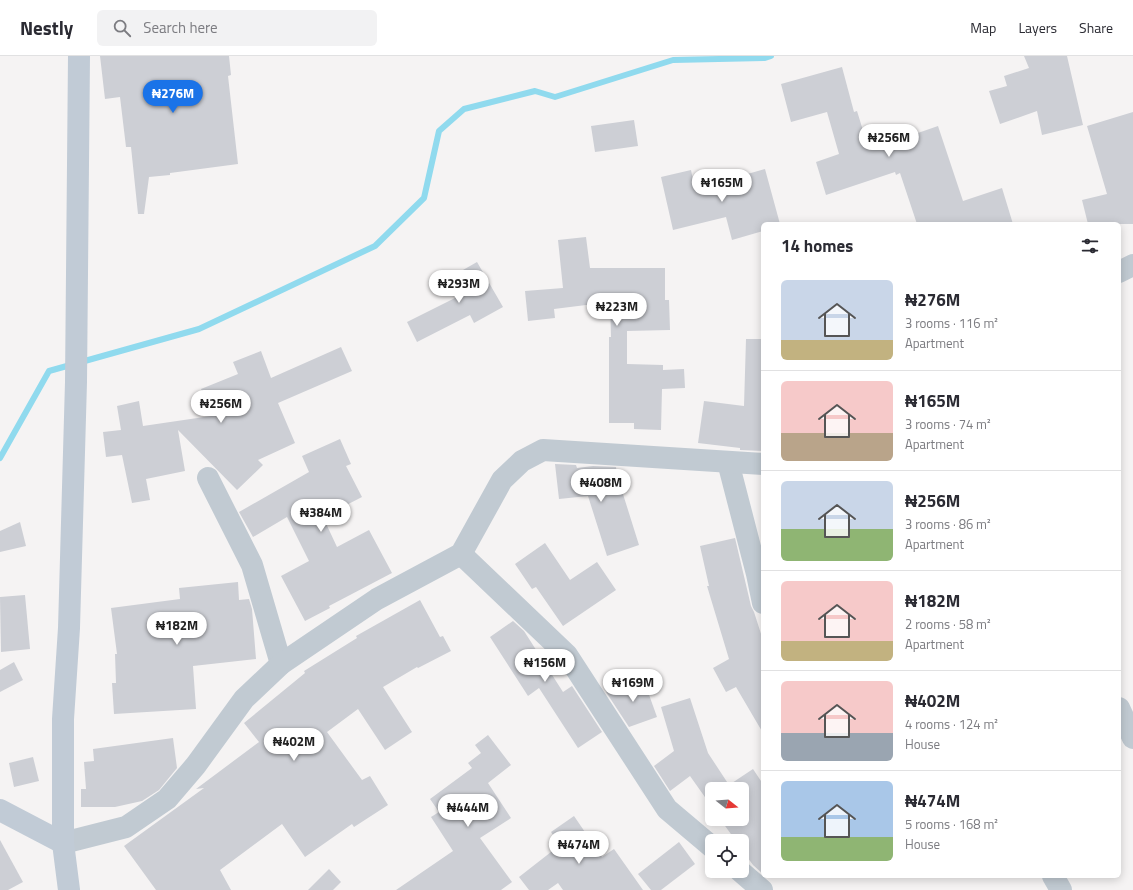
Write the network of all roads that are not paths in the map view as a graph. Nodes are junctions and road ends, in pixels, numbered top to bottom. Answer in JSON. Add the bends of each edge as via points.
{"nodes":[{"id":1,"x":79,"y":56,"type":"edge"},
{"id":2,"x":1133,"y":265,"type":"edge"},
{"id":3,"x":1121,"y":271,"type":"edge"},
{"id":4,"x":728,"y":462,"type":"junction"},
{"id":5,"x":761,"y":464,"type":"edge"},
{"id":6,"x":208,"y":478,"type":"dead end"},
{"id":7,"x":462,"y":554,"type":"junction"},
{"id":8,"x":761,"y":593,"type":"edge"},
{"id":9,"x":281,"y":664,"type":"junction"},
{"id":10,"x":1121,"y":712,"type":"edge"},
{"id":11,"x":1133,"y":738,"type":"edge"},
{"id":12,"x":0,"y":810,"type":"edge"},
{"id":13,"x":705,"y":841,"type":"edge"},
{"id":14,"x":63,"y":843,"type":"junction"},
{"id":15,"x":748,"y":878,"type":"edge"},
{"id":16,"x":1054,"y":878,"type":"edge"},
{"id":17,"x":69,"y":890,"type":"edge"},
{"id":18,"x":762,"y":890,"type":"edge"},
{"id":19,"x":1061,"y":890,"type":"edge"}],
"edges":[{"from":1,"to":14,"type":"main road","via":[[76,382],[69,628],[63,719]]},
{"from":2,"to":3,"type":"street"},
{"from":4,"to":5,"type":"street"},
{"from":4,"to":7,"type":"street","via":[[543,450],[522,461],[502,480]]},
{"from":4,"to":8,"type":"street"},
{"from":6,"to":9,"type":"street","via":[[252,565]]},
{"from":7,"to":9,"type":"street","via":[[377,599]]},
{"from":7,"to":13,"type":"street","via":[[567,655],[667,809]]},
{"from":9,"to":14,"type":"street","via":[[244,699],[196,765],[167,799],[126,827]]},
{"from":10,"to":11,"type":"street"},
{"from":12,"to":14,"type":"main road"},
{"from":14,"to":17,"type":"main road"},
{"from":15,"to":18,"type":"street"},
{"from":16,"to":19,"type":"street"}]}
